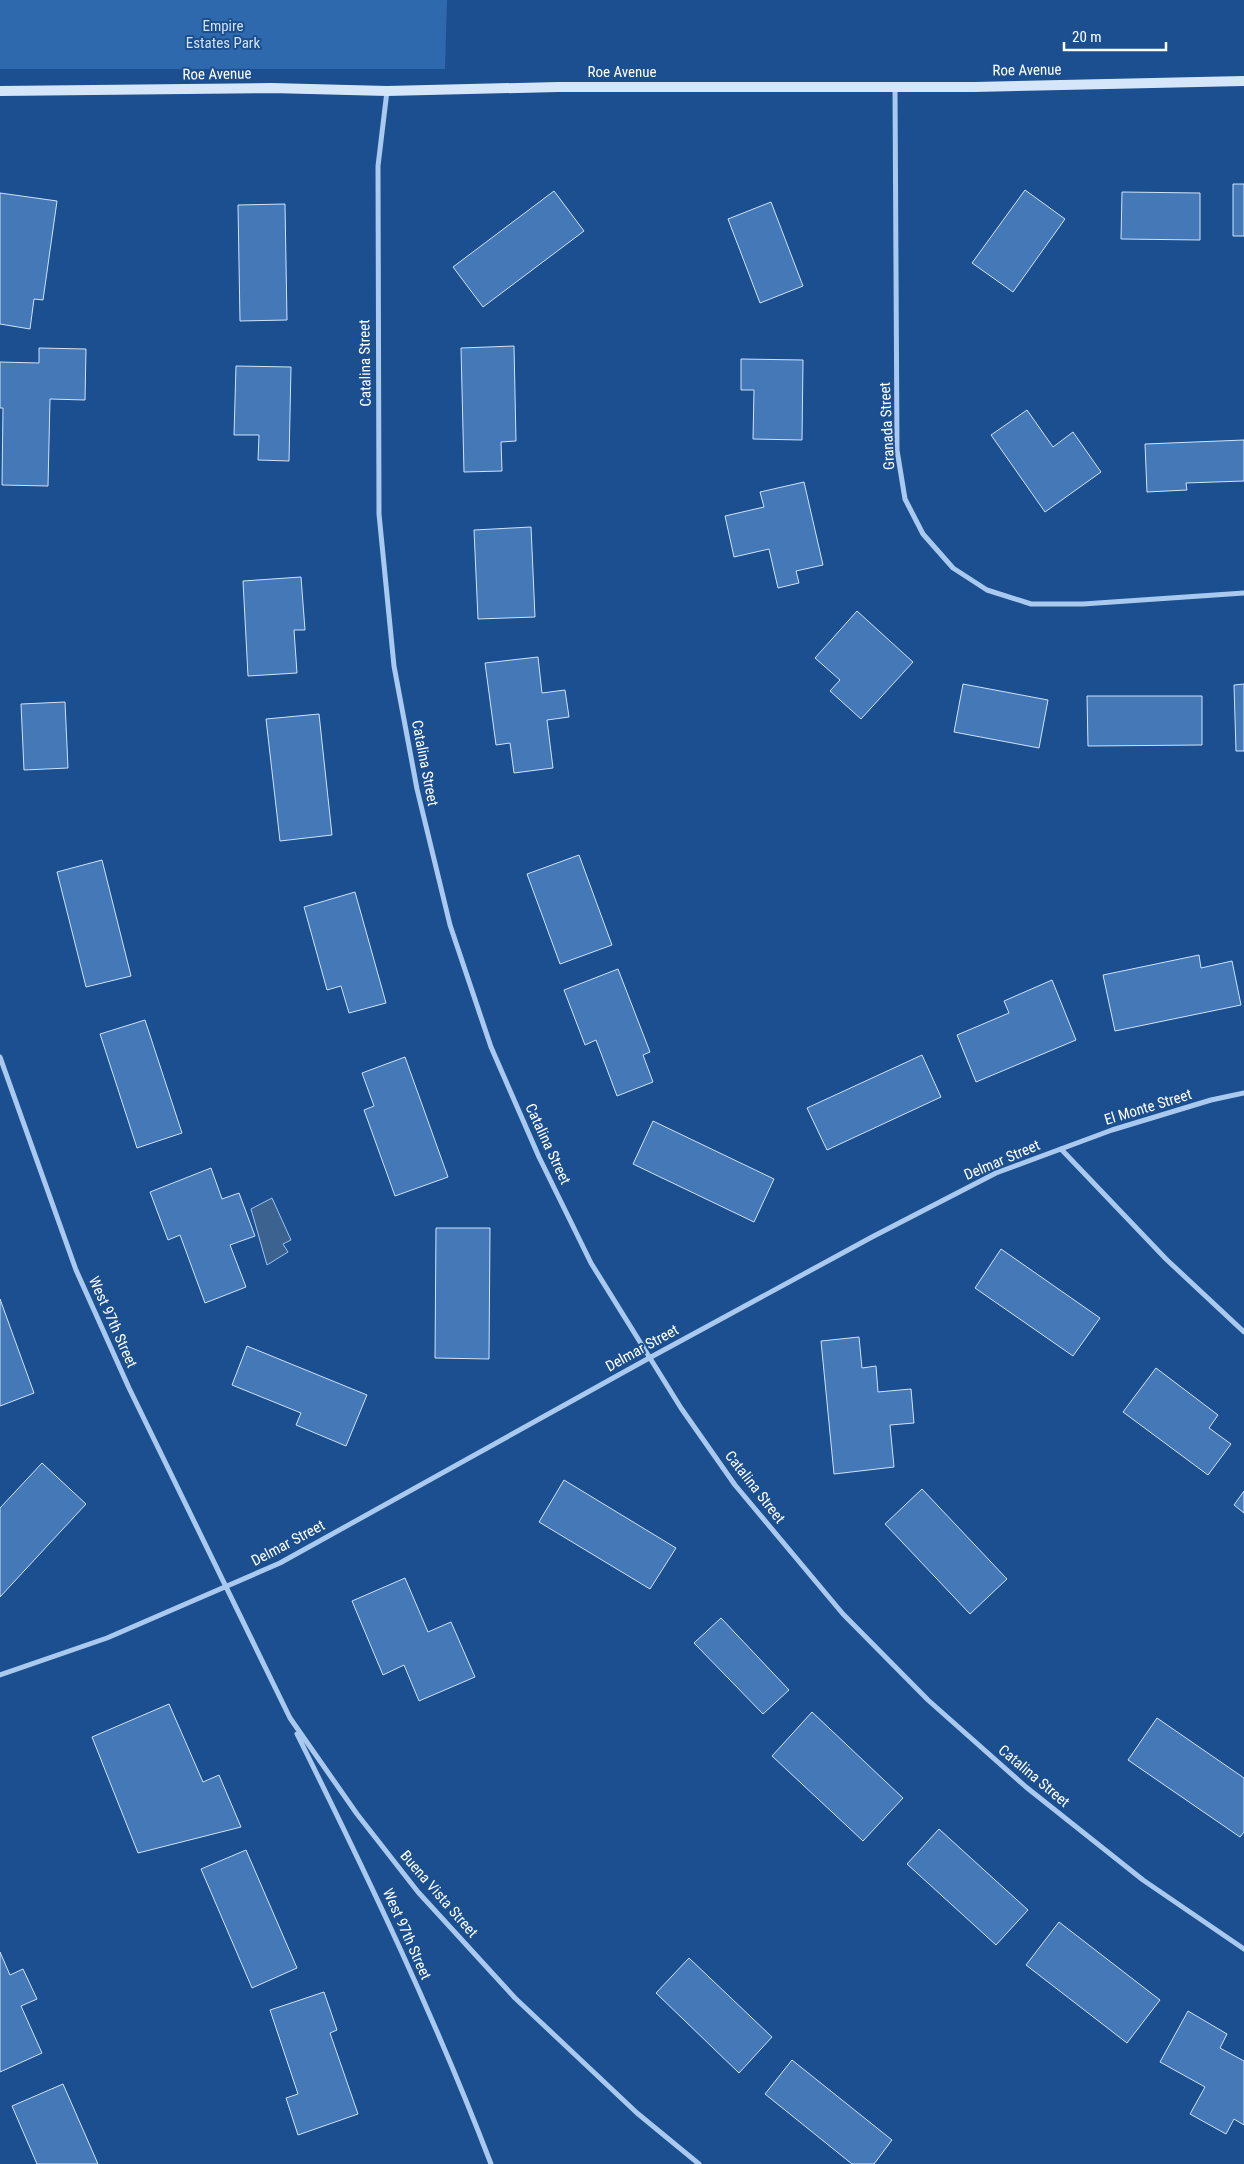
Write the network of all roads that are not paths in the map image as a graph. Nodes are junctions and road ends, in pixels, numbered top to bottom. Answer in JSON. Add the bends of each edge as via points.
{"nodes":[{"id":1,"x":1244,"y":81,"type":"edge"},
{"id":2,"x":895,"y":87,"type":"junction"},
{"id":3,"x":0,"y":91,"type":"edge"},
{"id":4,"x":386,"y":91,"type":"junction"},
{"id":5,"x":1244,"y":593,"type":"edge"},
{"id":6,"x":0,"y":1058,"type":"edge"},
{"id":7,"x":1244,"y":1094,"type":"edge"},
{"id":8,"x":1061,"y":1149,"type":"junction"},
{"id":9,"x":1244,"y":1332,"type":"edge"},
{"id":10,"x":651,"y":1358,"type":"junction"},
{"id":11,"x":225,"y":1588,"type":"junction"},
{"id":12,"x":0,"y":1675,"type":"edge"},
{"id":13,"x":290,"y":1718,"type":"junction"},
{"id":14,"x":1244,"y":1948,"type":"edge"},
{"id":15,"x":491,"y":2164,"type":"edge"},
{"id":16,"x":699,"y":2164,"type":"edge"}],
"edges":[{"from":1,"to":2,"type":"main road","name":"Roe Avenue"},
{"from":2,"to":4,"type":"main road","name":"Roe Avenue","via":[[558,87]]},
{"from":2,"to":5,"type":"street","name":"Granada Street","via":[[897,450],[905,499],[923,534],[953,568],[987,590],[1031,604],[1083,604]]},
{"from":3,"to":4,"type":"main road","name":"Roe Avenue","via":[[271,88]]},
{"from":4,"to":10,"type":"street","name":"Catalina Street","via":[[378,166],[379,514],[394,666],[416,789],[450,925],[491,1048],[539,1157],[591,1262]]},
{"from":6,"to":11,"type":"street","name":"West 97th Street","via":[[76,1270]]},
{"from":7,"to":8,"type":"street","name":"El Monte Street","via":[[1211,1100]]},
{"from":8,"to":9,"type":"street","name":"Delmar Street","via":[[1166,1258]]},
{"from":8,"to":10,"type":"street","name":"Delmar Street","via":[[987,1178]]},
{"from":10,"to":11,"type":"street","name":"Delmar Street","via":[[280,1563]]},
{"from":10,"to":14,"type":"street","name":"Catalina Street","via":[[681,1408],[736,1485],[843,1614],[928,1700],[1026,1787],[1143,1880]]},
{"from":11,"to":12,"type":"street","name":"Delmar Street","via":[[107,1638]]},
{"from":11,"to":13,"type":"street","name":"Buena Vista Street"},
{"from":13,"to":15,"type":"street","name":"West 97th Street","via":[[374,1889],[470,2108]]},
{"from":13,"to":16,"type":"street","name":"Buena Vista Street","via":[[357,1814],[418,1892],[516,1998],[637,2112]]}]}
